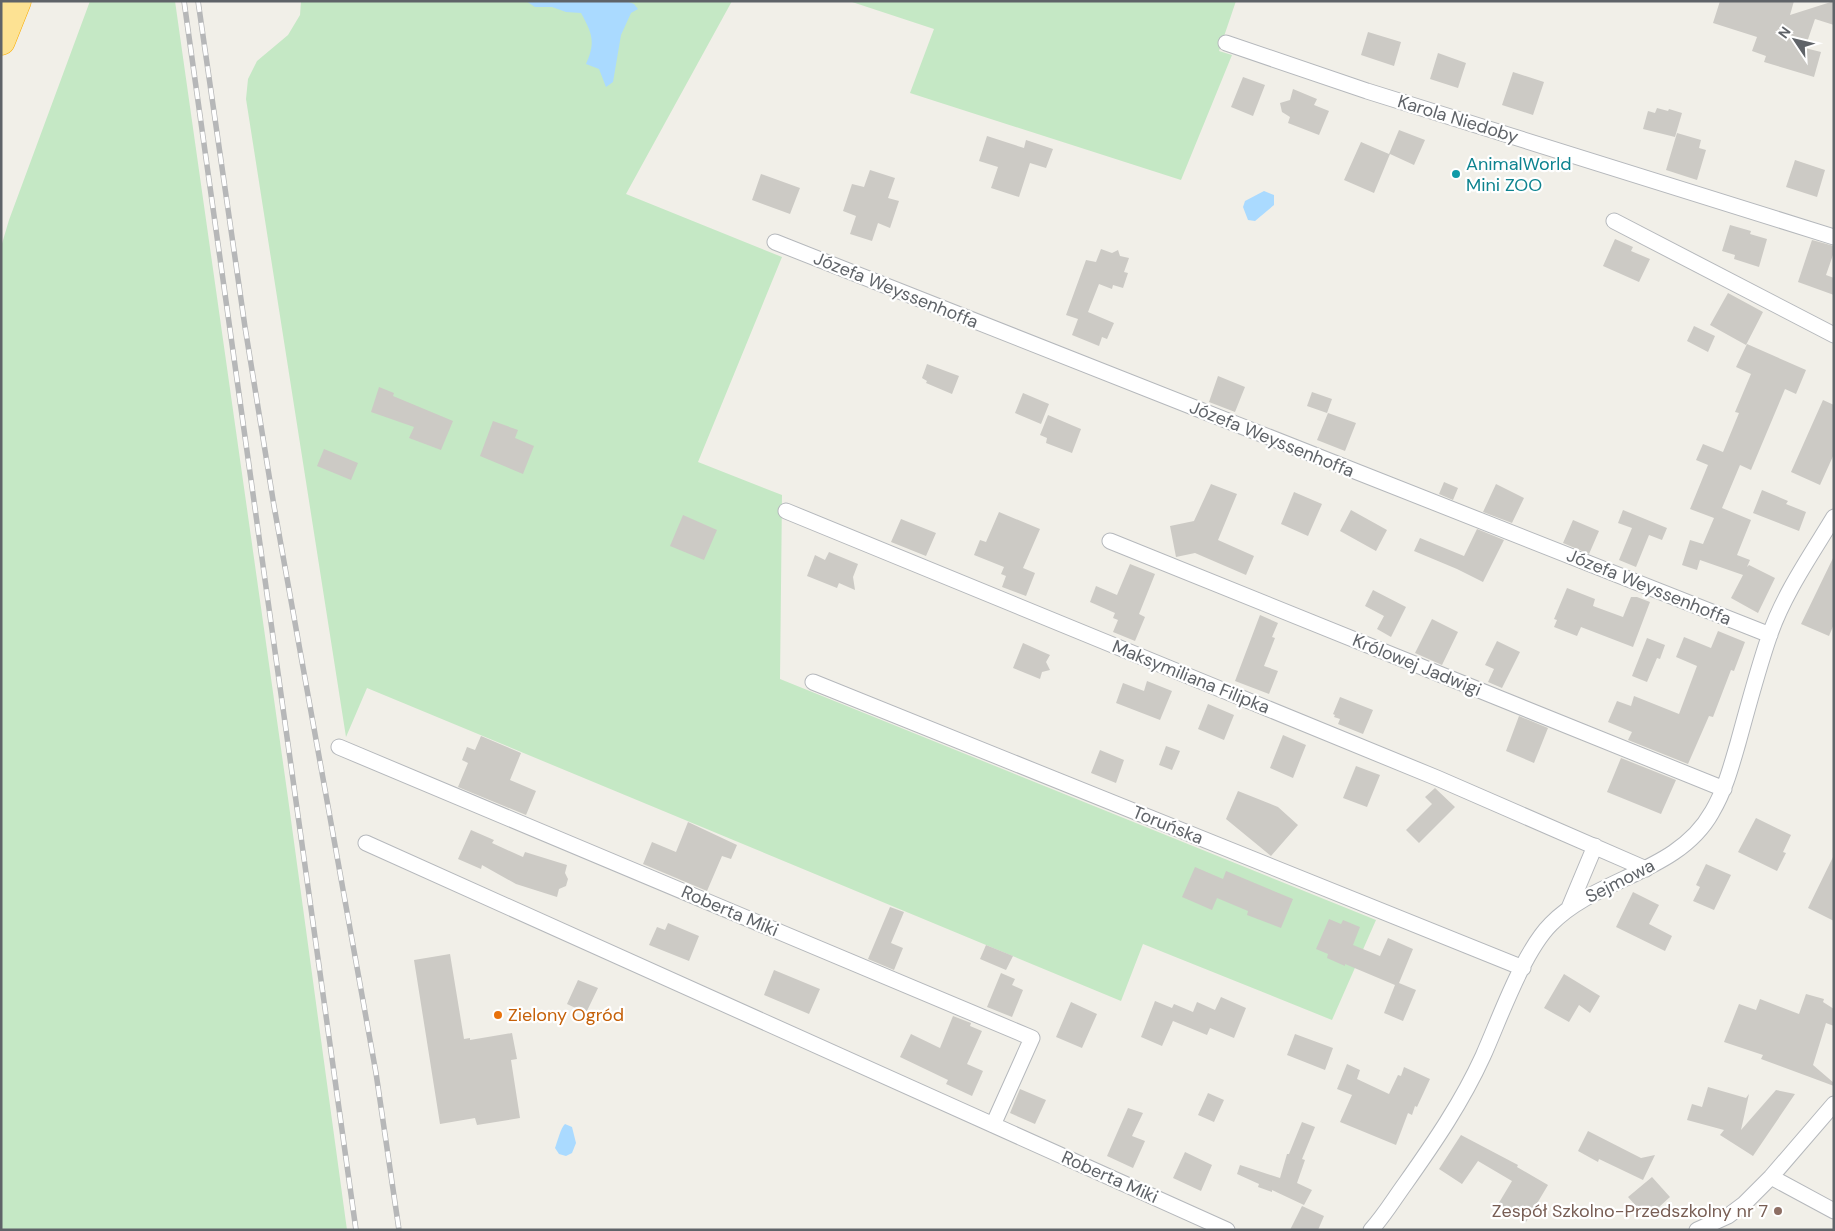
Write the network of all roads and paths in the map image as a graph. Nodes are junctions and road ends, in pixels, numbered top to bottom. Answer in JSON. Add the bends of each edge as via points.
{"nodes":[{"id":1,"x":17,"y":1,"type":"edge"},
{"id":2,"x":1,"y":41,"type":"edge"},
{"id":3,"x":1226,"y":43,"type":"dead end"},
{"id":4,"x":1614,"y":221,"type":"dead end"},
{"id":5,"x":1834,"y":237,"type":"edge"},
{"id":6,"x":775,"y":242,"type":"dead end"},
{"id":7,"x":1834,"y":335,"type":"edge"},
{"id":8,"x":786,"y":511,"type":"dead end"},
{"id":9,"x":1834,"y":517,"type":"edge"},
{"id":10,"x":1110,"y":541,"type":"dead end"},
{"id":11,"x":1770,"y":635,"type":"junction"},
{"id":12,"x":813,"y":682,"type":"dead end"},
{"id":13,"x":340,"y":747,"type":"dead end"},
{"id":14,"x":1724,"y":789,"type":"junction"},
{"id":15,"x":366,"y":843,"type":"dead end"},
{"id":16,"x":1595,"y":846,"type":"junction"},
{"id":17,"x":1646,"y":869,"type":"junction"},
{"id":18,"x":1569,"y":908,"type":"junction"},
{"id":19,"x":1523,"y":968,"type":"junction"},
{"id":20,"x":1834,"y":1104,"type":"edge"},
{"id":21,"x":993,"y":1125,"type":"junction"},
{"id":22,"x":1771,"y":1177,"type":"junction"},
{"id":23,"x":1834,"y":1212,"type":"edge"},
{"id":24,"x":1227,"y":1230,"type":"edge"},
{"id":25,"x":1371,"y":1230,"type":"edge"},
{"id":26,"x":1697,"y":1230,"type":"edge"}],
"edges":[{"from":1,"to":2,"type":"highway"},
{"from":3,"to":5,"type":"street","name":"Karola Niedoby"},
{"from":4,"to":7,"type":"street"},
{"from":6,"to":11,"type":"street","name":"Józefa Weyssenhoffa"},
{"from":8,"to":16,"type":"street","name":"Maksymiliana Filipka"},
{"from":9,"to":11,"type":"street","name":"Sejmowa","via":[[1796,578]]},
{"from":10,"to":14,"type":"street","name":"Królowej Jadwigi"},
{"from":11,"to":14,"type":"street","name":"Sejmowa"},
{"from":12,"to":19,"type":"street","name":"Toruńska"},
{"from":13,"to":21,"type":"street","name":"Roberta Miki","via":[[1032,1038]]},
{"from":14,"to":17,"type":"street","name":"Sejmowa","via":[[1711,815],[1691,839]]},
{"from":15,"to":21,"type":"street","name":"Roberta Miki"},
{"from":16,"to":17,"type":"street","name":"Maksymiliana Filipka"},
{"from":16,"to":18,"type":"street"},
{"from":17,"to":18,"type":"street","name":"Sejmowa"},
{"from":18,"to":19,"type":"street","name":"Sejmowa","via":[[1550,924]]},
{"from":19,"to":25,"type":"street","name":"Sejmowa","via":[[1463,1096]]},
{"from":20,"to":22,"type":"street"},
{"from":21,"to":24,"type":"street","name":"Roberta Miki"},
{"from":22,"to":23,"type":"street"},
{"from":22,"to":26,"type":"street","via":[[1728,1216]]}]}
